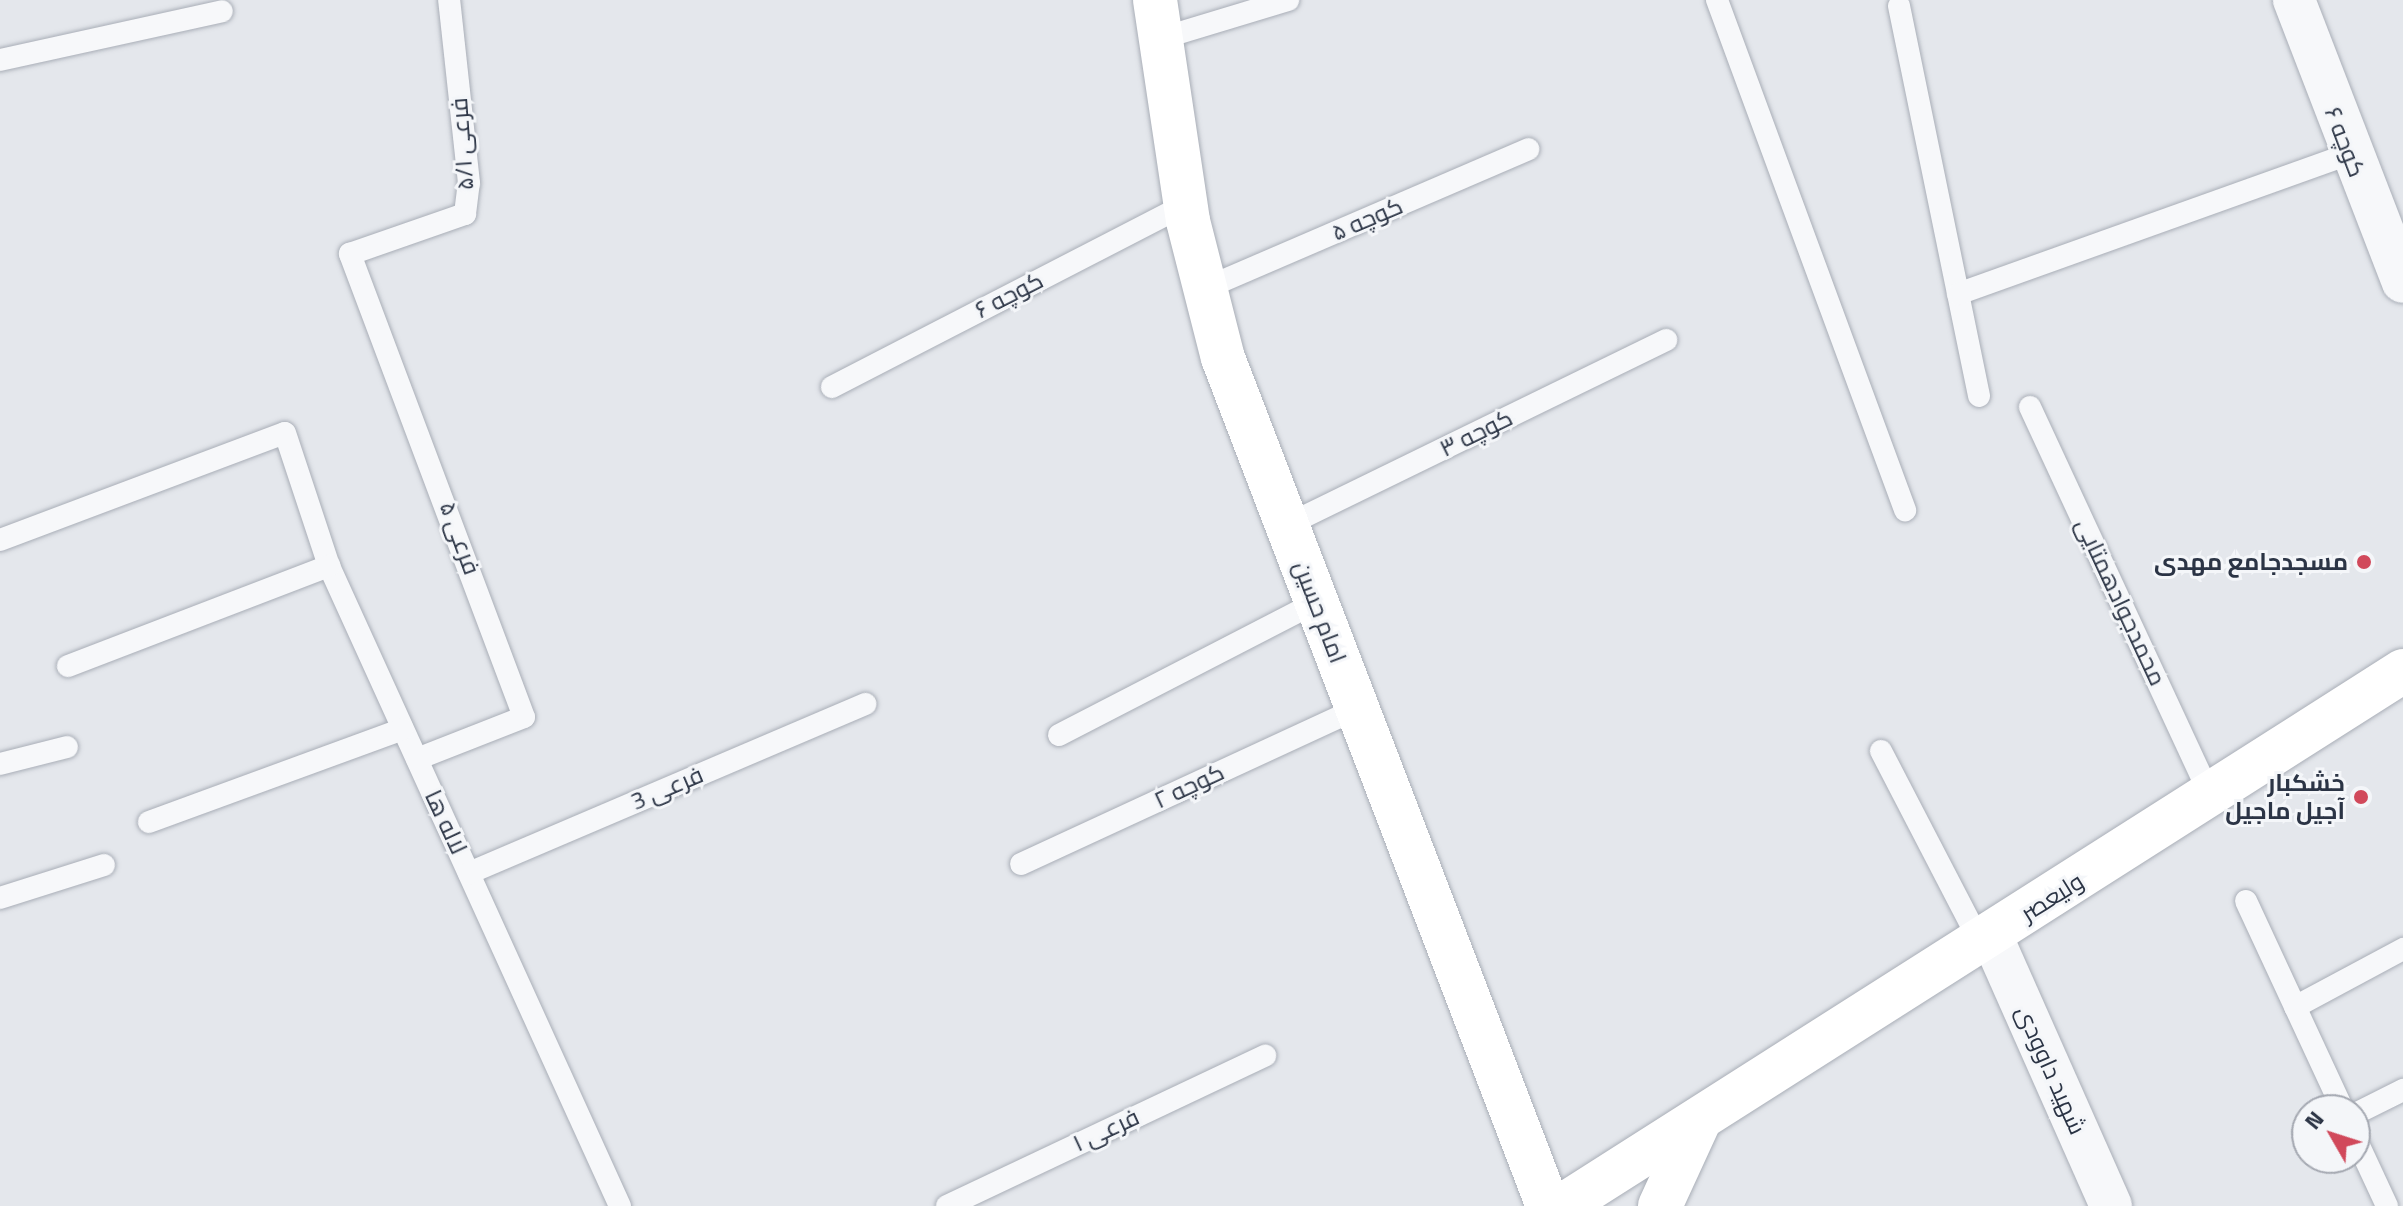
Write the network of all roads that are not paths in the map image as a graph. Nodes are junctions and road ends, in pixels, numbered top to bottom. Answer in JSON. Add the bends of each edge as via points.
{"nodes":[{"id":1,"x":449,"y":0,"type":"edge"},
{"id":2,"x":1288,"y":0,"type":"edge"},
{"id":3,"x":1717,"y":0,"type":"edge"},
{"id":4,"x":2294,"y":0,"type":"edge"},
{"id":5,"x":1899,"y":6,"type":"dead end"},
{"id":6,"x":222,"y":11,"type":"dead end"},
{"id":7,"x":1157,"y":20,"type":"edge"},
{"id":8,"x":0,"y":60,"type":"edge"},
{"id":9,"x":1528,"y":149,"type":"dead end"},
{"id":10,"x":2348,"y":154,"type":"junction"},
{"id":11,"x":1186,"y":204,"type":"junction"},
{"id":12,"x":350,"y":254,"type":"joint"},
{"id":13,"x":2403,"y":282,"type":"edge"},
{"id":14,"x":1206,"y":288,"type":"junction"},
{"id":15,"x":1958,"y":294,"type":"junction"},
{"id":16,"x":1666,"y":340,"type":"dead end"},
{"id":17,"x":832,"y":387,"type":"dead end"},
{"id":18,"x":1979,"y":396,"type":"dead end"},
{"id":19,"x":2030,"y":407,"type":"dead end"},
{"id":20,"x":1905,"y":510,"type":"dead end"},
{"id":21,"x":1287,"y":525,"type":"junction"},
{"id":22,"x":0,"y":540,"type":"edge"},
{"id":23,"x":329,"y":566,"type":"junction"},
{"id":24,"x":1317,"y":602,"type":"junction"},
{"id":25,"x":68,"y":666,"type":"dead end"},
{"id":26,"x":2403,"y":671,"type":"edge"},
{"id":27,"x":865,"y":704,"type":"dead end"},
{"id":28,"x":1356,"y":709,"type":"junction"},
{"id":29,"x":403,"y":729,"type":"junction"},
{"id":30,"x":1059,"y":735,"type":"dead end"},
{"id":31,"x":67,"y":747,"type":"dead end"},
{"id":32,"x":1881,"y":751,"type":"dead end"},
{"id":33,"x":417,"y":759,"type":"junction"},
{"id":34,"x":0,"y":764,"type":"edge"},
{"id":35,"x":2211,"y":797,"type":"junction"},
{"id":36,"x":149,"y":822,"type":"dead end"},
{"id":37,"x":1021,"y":864,"type":"dead end"},
{"id":38,"x":104,"y":865,"type":"dead end"},
{"id":39,"x":469,"y":873,"type":"junction"},
{"id":40,"x":0,"y":898,"type":"edge"},
{"id":41,"x":2246,"y":901,"type":"dead end"},
{"id":42,"x":1986,"y":938,"type":"junction"},
{"id":43,"x":2403,"y":949,"type":"edge"},
{"id":44,"x":2295,"y":1007,"type":"junction"},
{"id":45,"x":1265,"y":1056,"type":"dead end"},
{"id":46,"x":2403,"y":1090,"type":"edge"},
{"id":47,"x":2336,"y":1094,"type":"edge"},
{"id":48,"x":2371,"y":1106,"type":"edge"},
{"id":49,"x":1700,"y":1119,"type":"junction"},
{"id":50,"x":2371,"y":1172,"type":"edge"},
{"id":51,"x":620,"y":1206,"type":"edge"},
{"id":52,"x":947,"y":1206,"type":"edge"},
{"id":53,"x":1548,"y":1206,"type":"edge"},
{"id":54,"x":1562,"y":1206,"type":"edge"},
{"id":55,"x":1660,"y":1206,"type":"edge"},
{"id":56,"x":2111,"y":1206,"type":"edge"},
{"id":57,"x":2387,"y":1206,"type":"edge"}],
"edges":[{"from":1,"to":12,"type":"lane","name":"فرعی ۵/۱","via":[[469,183],[465,214]]},
{"from":2,"to":7,"type":"lane"},
{"from":3,"to":20,"type":"lane"},
{"from":4,"to":10,"type":"street","name":"۶ کوچه"},
{"from":5,"to":15,"type":"lane"},
{"from":6,"to":8,"type":"lane"},
{"from":7,"to":11,"type":"street","name":"امام حسین"},
{"from":9,"to":14,"type":"lane","name":"کوچه ۵"},
{"from":10,"to":13,"type":"street","name":"۶ کوچه"},
{"from":10,"to":15,"type":"lane"},
{"from":11,"to":14,"type":"street","name":"امام حسین"},
{"from":11,"to":17,"type":"lane","name":"کوچه ۶"},
{"from":12,"to":33,"type":"lane","name":"فرعی ۵","via":[[524,717]]},
{"from":14,"to":21,"type":"street","name":"امام حسین","via":[[1223,358]]},
{"from":15,"to":18,"type":"lane"},
{"from":16,"to":21,"type":"lane","name":"کوچه ۳"},
{"from":19,"to":35,"type":"lane","name":"محمدجوادهمتایی"},
{"from":21,"to":24,"type":"street","name":"امام حسین"},
{"from":22,"to":23,"type":"lane","name":"لاله ها","via":[[285,433]]},
{"from":23,"to":25,"type":"lane"},
{"from":23,"to":29,"type":"lane","name":"لاله ها"},
{"from":24,"to":28,"type":"street","name":"امام حسین"},
{"from":24,"to":30,"type":"lane"},
{"from":26,"to":35,"type":"street","name":"ولیعصر"},
{"from":27,"to":39,"type":"lane","name":"فرعی 3"},
{"from":28,"to":37,"type":"lane","name":"کوچه ۲"},
{"from":28,"to":53,"type":"street","name":"امام حسین"},
{"from":29,"to":33,"type":"lane","name":"لاله ها"},
{"from":29,"to":36,"type":"lane"},
{"from":31,"to":34,"type":"lane"},
{"from":32,"to":42,"type":"lane"},
{"from":33,"to":39,"type":"lane","name":"لاله ها"},
{"from":35,"to":42,"type":"street","name":"ولیعصر"},
{"from":38,"to":40,"type":"lane"},
{"from":39,"to":51,"type":"lane","name":"لاله ها"},
{"from":41,"to":44,"type":"lane"},
{"from":42,"to":49,"type":"street","name":"ولیعصر"},
{"from":42,"to":56,"type":"street","name":"شهید داوودی"},
{"from":43,"to":44,"type":"lane"},
{"from":44,"to":47,"type":"lane"},
{"from":45,"to":52,"type":"lane","name":"فرعی ۱"},
{"from":46,"to":48,"type":"lane"},
{"from":49,"to":54,"type":"street","name":"ولیعصر"},
{"from":49,"to":55,"type":"street"},
{"from":50,"to":57,"type":"lane"}]}
